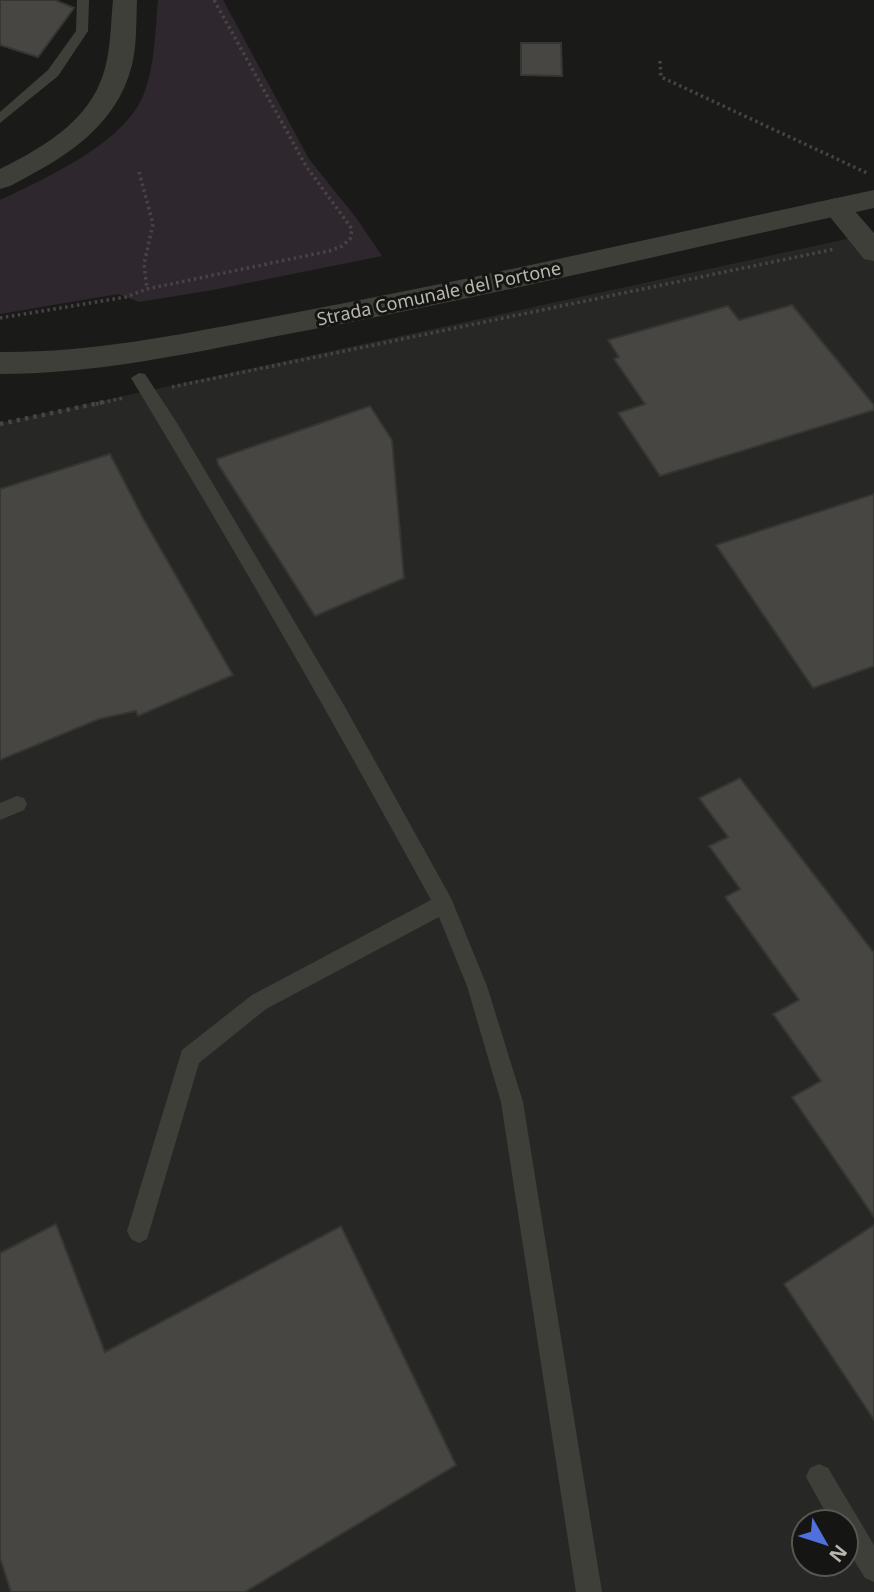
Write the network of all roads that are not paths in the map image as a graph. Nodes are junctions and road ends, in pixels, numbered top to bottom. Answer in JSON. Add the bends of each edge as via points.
{"nodes":[{"id":1,"x":83,"y":0,"type":"edge"},
{"id":2,"x":125,"y":0,"type":"edge"},
{"id":3,"x":0,"y":119,"type":"edge"},
{"id":4,"x":0,"y":180,"type":"edge"},
{"id":5,"x":874,"y":199,"type":"edge"},
{"id":6,"x":861,"y":231,"type":"edge"},
{"id":7,"x":0,"y":363,"type":"edge"},
{"id":8,"x":144,"y":385,"type":"junction"},
{"id":9,"x":0,"y":388,"type":"edge"},
{"id":10,"x":444,"y":904,"type":"junction"},
{"id":11,"x":139,"y":1231,"type":"dead end"},
{"id":12,"x":820,"y":1477,"type":"dead end"},
{"id":13,"x":874,"y":1569,"type":"edge"},
{"id":14,"x":589,"y":1592,"type":"edge"}],
"edges":[{"from":1,"to":3,"type":"lane","via":[[82,31],[53,73]]},
{"from":2,"to":4,"type":"street","via":[[120,61],[102,108],[58,149]]},
{"from":5,"to":6,"type":"street","name":"Strada Comunale del Portone"},
{"from":6,"to":7,"type":"street","name":"Strada Comunale del Portone","via":[[443,296],[151,352],[66,363]]},
{"from":6,"to":8,"type":"street","name":"Strada Comunale del Portone","via":[[393,327]]},
{"from":8,"to":9,"type":"street","name":"Strada Comunale del Portone"},
{"from":8,"to":10,"type":"lane","via":[[331,701]]},
{"from":10,"to":11,"type":"lane","via":[[259,1002],[190,1057]]},
{"from":10,"to":14,"type":"lane","via":[[477,986],[512,1102]]},
{"from":12,"to":13,"type":"lane"}]}
